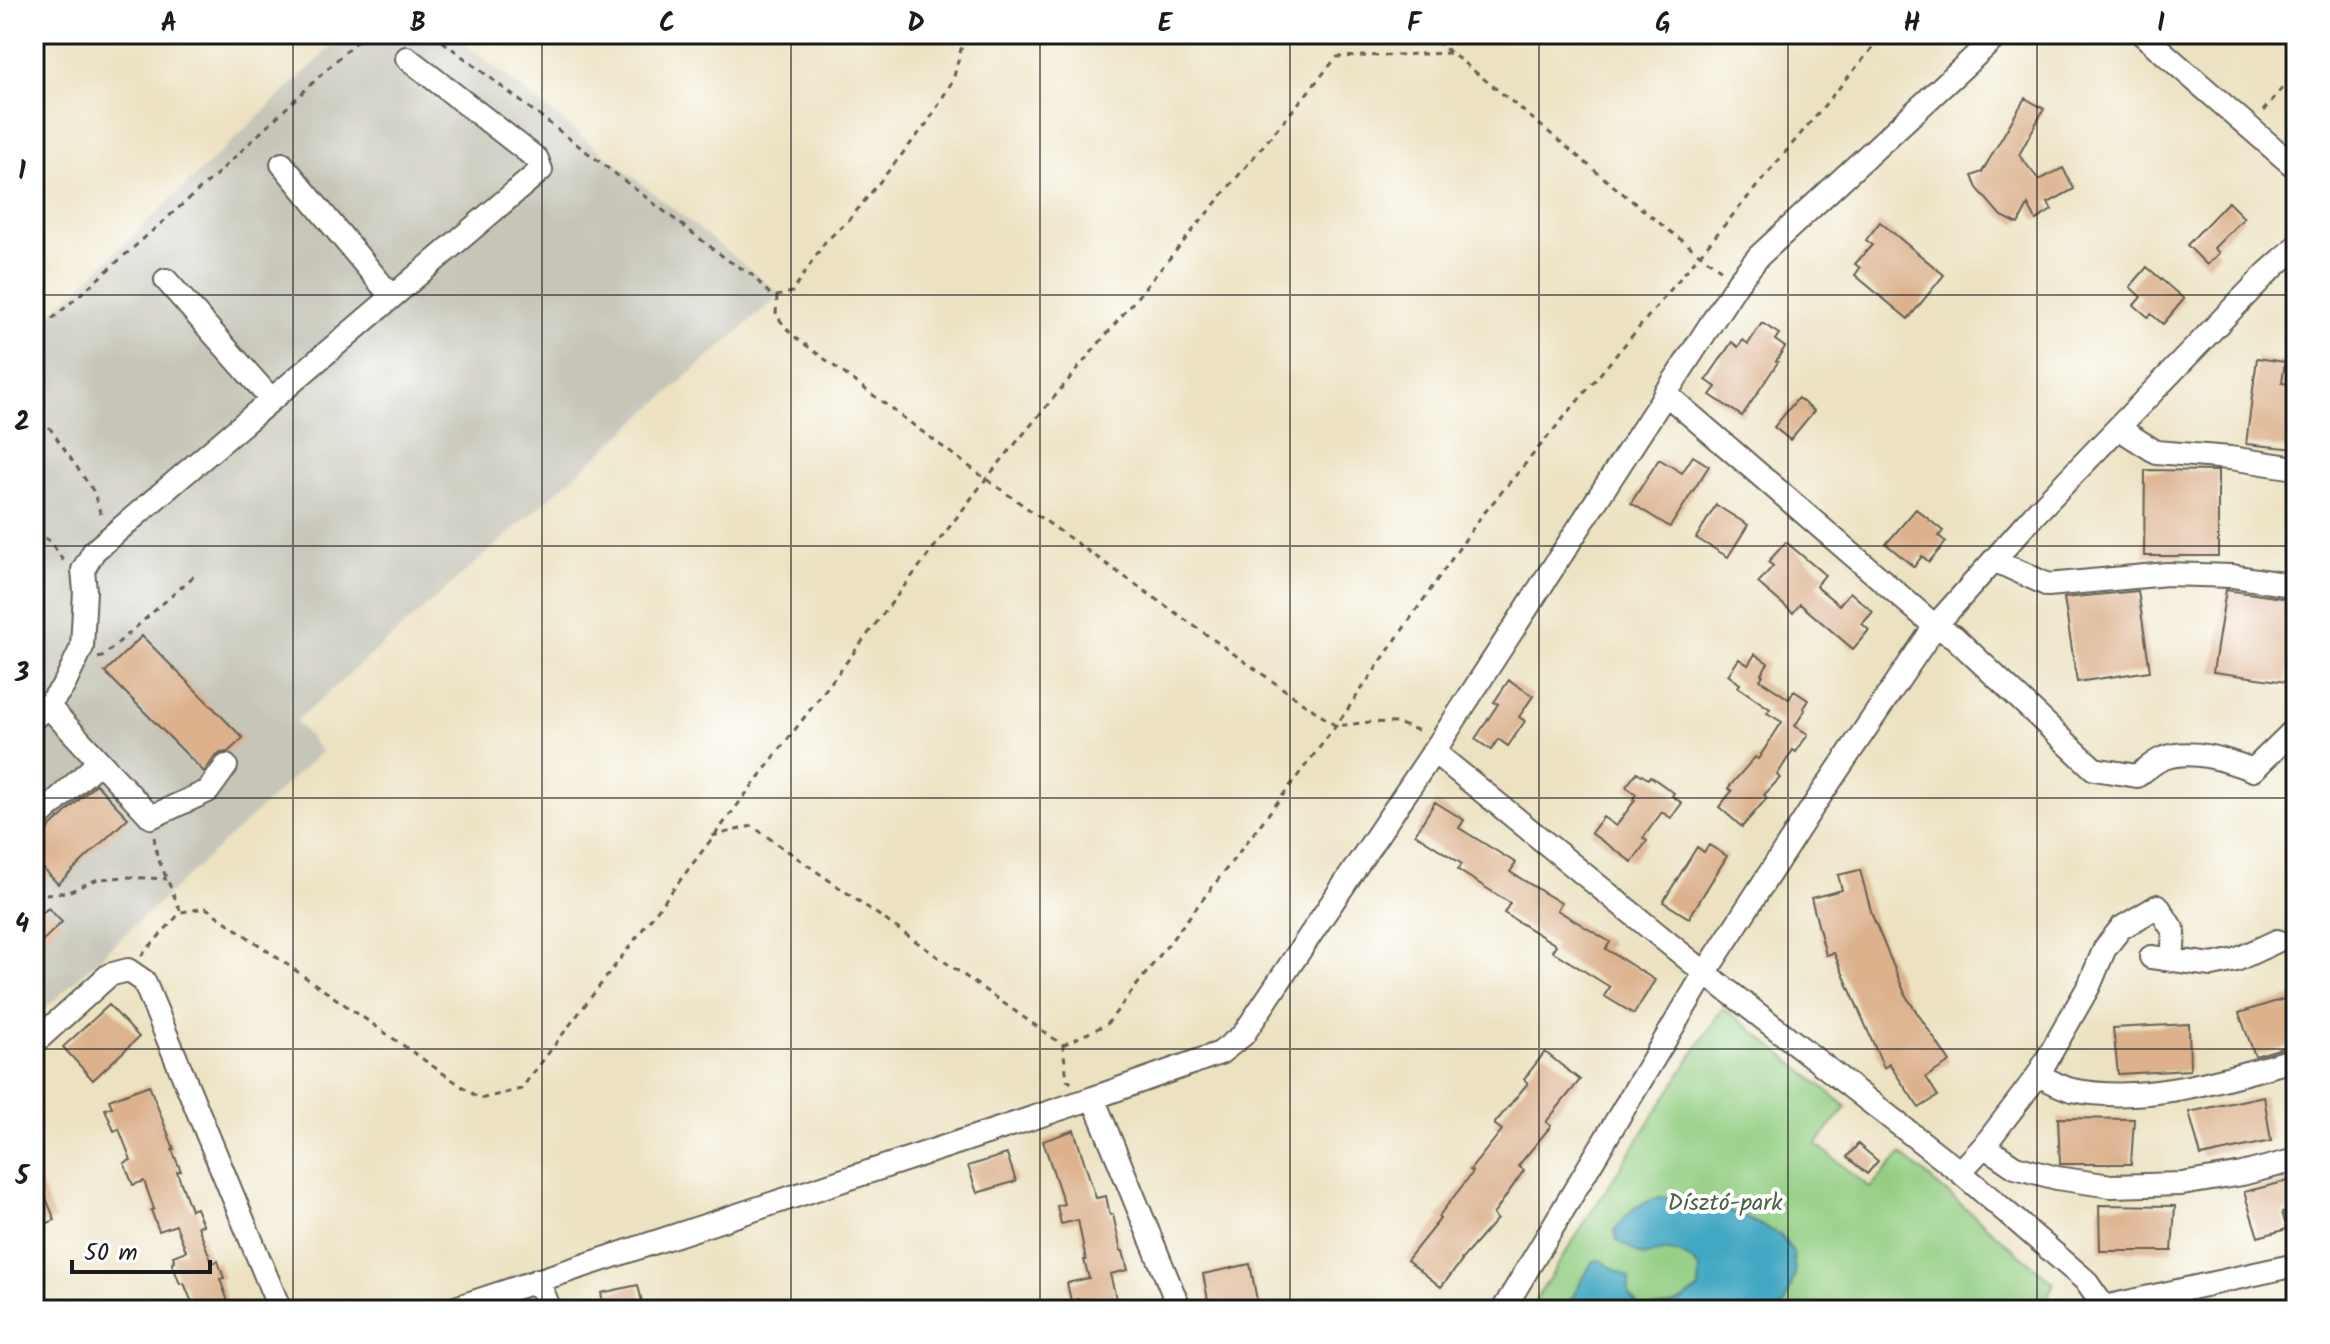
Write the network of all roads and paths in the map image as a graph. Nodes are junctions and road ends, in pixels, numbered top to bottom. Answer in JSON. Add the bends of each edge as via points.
{"nodes":[{"id":1,"x":364,"y":34,"type":"edge"},
{"id":2,"x":433,"y":34,"type":"edge"},
{"id":3,"x":965,"y":34,"type":"edge"},
{"id":4,"x":1426,"y":34,"type":"edge"},
{"id":5,"x":1884,"y":34,"type":"edge"},
{"id":6,"x":1999,"y":34,"type":"edge"},
{"id":7,"x":2142,"y":34,"type":"edge"},
{"id":8,"x":1452,"y":53,"type":"junction"},
{"id":9,"x":407,"y":58,"type":"dead end"},
{"id":10,"x":2296,"y":72,"type":"edge"},
{"id":11,"x":2250,"y":126,"type":"junction"},
{"id":12,"x":282,"y":164,"type":"dead end"},
{"id":13,"x":2296,"y":168,"type":"edge"},
{"id":14,"x":2296,"y":247,"type":"edge"},
{"id":15,"x":1701,"y":255,"type":"junction"},
{"id":16,"x":166,"y":280,"type":"dead end"},
{"id":17,"x":1738,"y":282,"type":"junction"},
{"id":18,"x":391,"y":296,"type":"junction"},
{"id":19,"x":777,"y":296,"type":"junction"},
{"id":20,"x":34,"y":335,"type":"edge"},
{"id":21,"x":1665,"y":393,"type":"junction"},
{"id":22,"x":271,"y":399,"type":"junction"},
{"id":23,"x":49,"y":427,"type":"dead end"},
{"id":24,"x":2118,"y":428,"type":"junction"},
{"id":25,"x":2296,"y":468,"type":"edge"},
{"id":26,"x":986,"y":479,"type":"junction"},
{"id":27,"x":34,"y":532,"type":"edge"},
{"id":28,"x":108,"y":539,"type":"junction"},
{"id":29,"x":1994,"y":560,"type":"junction"},
{"id":30,"x":194,"y":576,"type":"dead end"},
{"id":31,"x":2296,"y":586,"type":"edge"},
{"id":32,"x":85,"y":591,"type":"junction"},
{"id":33,"x":1935,"y":626,"type":"junction"},
{"id":34,"x":75,"y":663,"type":"junction"},
{"id":35,"x":41,"y":712,"type":"edge"},
{"id":36,"x":1336,"y":726,"type":"junction"},
{"id":37,"x":2296,"y":728,"type":"edge"},
{"id":38,"x":1438,"y":745,"type":"junction"},
{"id":39,"x":99,"y":762,"type":"junction"},
{"id":40,"x":226,"y":766,"type":"dead end"},
{"id":41,"x":151,"y":817,"type":"junction"},
{"id":42,"x":34,"y":821,"type":"edge"},
{"id":43,"x":712,"y":836,"type":"junction"},
{"id":44,"x":167,"y":879,"type":"junction"},
{"id":45,"x":34,"y":895,"type":"edge"},
{"id":46,"x":181,"y":912,"type":"junction"},
{"id":47,"x":2277,"y":941,"type":"dead end"},
{"id":48,"x":128,"y":970,"type":"junction"},
{"id":49,"x":1705,"y":973,"type":"junction"},
{"id":50,"x":34,"y":1043,"type":"edge"},
{"id":51,"x":1063,"y":1045,"type":"junction"},
{"id":52,"x":2296,"y":1059,"type":"edge"},
{"id":53,"x":2038,"y":1075,"type":"junction"},
{"id":54,"x":1093,"y":1098,"type":"junction"},
{"id":55,"x":1984,"y":1146,"type":"junction"},
{"id":56,"x":2296,"y":1160,"type":"edge"},
{"id":57,"x":1960,"y":1172,"type":"junction"},
{"id":58,"x":2296,"y":1265,"type":"edge"},
{"id":59,"x":538,"y":1280,"type":"junction"},
{"id":60,"x":2097,"y":1308,"type":"edge"},
{"id":61,"x":280,"y":1310,"type":"edge"},
{"id":62,"x":449,"y":1310,"type":"edge"},
{"id":63,"x":550,"y":1310,"type":"edge"},
{"id":64,"x":1180,"y":1310,"type":"edge"},
{"id":65,"x":1503,"y":1310,"type":"edge"}],
"edges":[{"from":1,"to":20,"type":"path","via":[[217,174]]},
{"from":2,"to":19,"type":"path"},
{"from":3,"to":19,"type":"path","via":[[953,80],[928,122],[825,242],[792,292]]},
{"from":4,"to":8,"type":"path"},
{"from":5,"to":15,"type":"path"},
{"from":6,"to":17,"type":"street","via":[[1759,256]]},
{"from":7,"to":11,"type":"street"},
{"from":8,"to":15,"type":"path"},
{"from":8,"to":26,"type":"path","via":[[1337,57]]},
{"from":9,"to":18,"type":"street","via":[[537,159],[541,170]]},
{"from":10,"to":11,"type":"path"},
{"from":11,"to":13,"type":"street"},
{"from":12,"to":18,"type":"street"},
{"from":14,"to":24,"type":"street"},
{"from":15,"to":17,"type":"path"},
{"from":15,"to":36,"type":"path","via":[[1480,518]]},
{"from":16,"to":22,"type":"street"},
{"from":17,"to":21,"type":"street"},
{"from":18,"to":22,"type":"street"},
{"from":19,"to":26,"type":"path","via":[[776,315],[791,334]]},
{"from":21,"to":33,"type":"street"},
{"from":21,"to":38,"type":"street"},
{"from":22,"to":28,"type":"street"},
{"from":23,"to":28,"type":"path","via":[[94,492]]},
{"from":24,"to":25,"type":"street","via":[[2156,452]]},
{"from":24,"to":29,"type":"street"},
{"from":26,"to":36,"type":"path"},
{"from":26,"to":43,"type":"path"},
{"from":27,"to":32,"type":"path","via":[[50,541]]},
{"from":28,"to":32,"type":"street","via":[[83,570]]},
{"from":29,"to":31,"type":"street","via":[[2048,585],[2167,574],[2232,576]]},
{"from":29,"to":33,"type":"street"},
{"from":30,"to":34,"type":"path","via":[[102,657]]},
{"from":32,"to":34,"type":"street","via":[[82,647]]},
{"from":33,"to":37,"type":"street","via":[[1954,637],[2094,769],[2137,776],[2164,758],[2191,755],[2253,770]]},
{"from":33,"to":49,"type":"street"},
{"from":34,"to":35,"type":"street"},
{"from":35,"to":39,"type":"street"},
{"from":36,"to":38,"type":"path","via":[[1397,723]]},
{"from":36,"to":51,"type":"path","via":[[1107,1024]]},
{"from":38,"to":49,"type":"street"},
{"from":38,"to":54,"type":"street","via":[[1243,1035],[1220,1053]]},
{"from":39,"to":41,"type":"street"},
{"from":39,"to":42,"type":"street"},
{"from":40,"to":41,"type":"street","via":[[208,791]]},
{"from":41,"to":44,"type":"path"},
{"from":43,"to":46,"type":"path","via":[[521,1089],[480,1099],[206,908]]},
{"from":43,"to":51,"type":"path","via":[[752,826]]},
{"from":44,"to":45,"type":"path","via":[[98,879],[68,892]]},
{"from":44,"to":46,"type":"path"},
{"from":46,"to":48,"type":"path"},
{"from":47,"to":53,"type":"street","via":[[2212,965],[2162,959],[2174,932],[2158,906],[2121,928],[2105,948]]},
{"from":48,"to":50,"type":"street","via":[[109,975]]},
{"from":48,"to":61,"type":"street","via":[[144,981]]},
{"from":49,"to":57,"type":"street"},
{"from":49,"to":65,"type":"street"},
{"from":51,"to":54,"type":"path","via":[[1067,1080]]},
{"from":52,"to":53,"type":"street","via":[[2151,1093],[2069,1089]]},
{"from":53,"to":55,"type":"street"},
{"from":54,"to":59,"type":"street"},
{"from":54,"to":64,"type":"street"},
{"from":55,"to":56,"type":"street","via":[[2015,1167],[2111,1186],[2182,1184]]},
{"from":55,"to":57,"type":"street"},
{"from":57,"to":60,"type":"street","via":[[2085,1280]]},
{"from":58,"to":60,"type":"street"},
{"from":59,"to":62,"type":"street"},
{"from":59,"to":63,"type":"street"}]}
